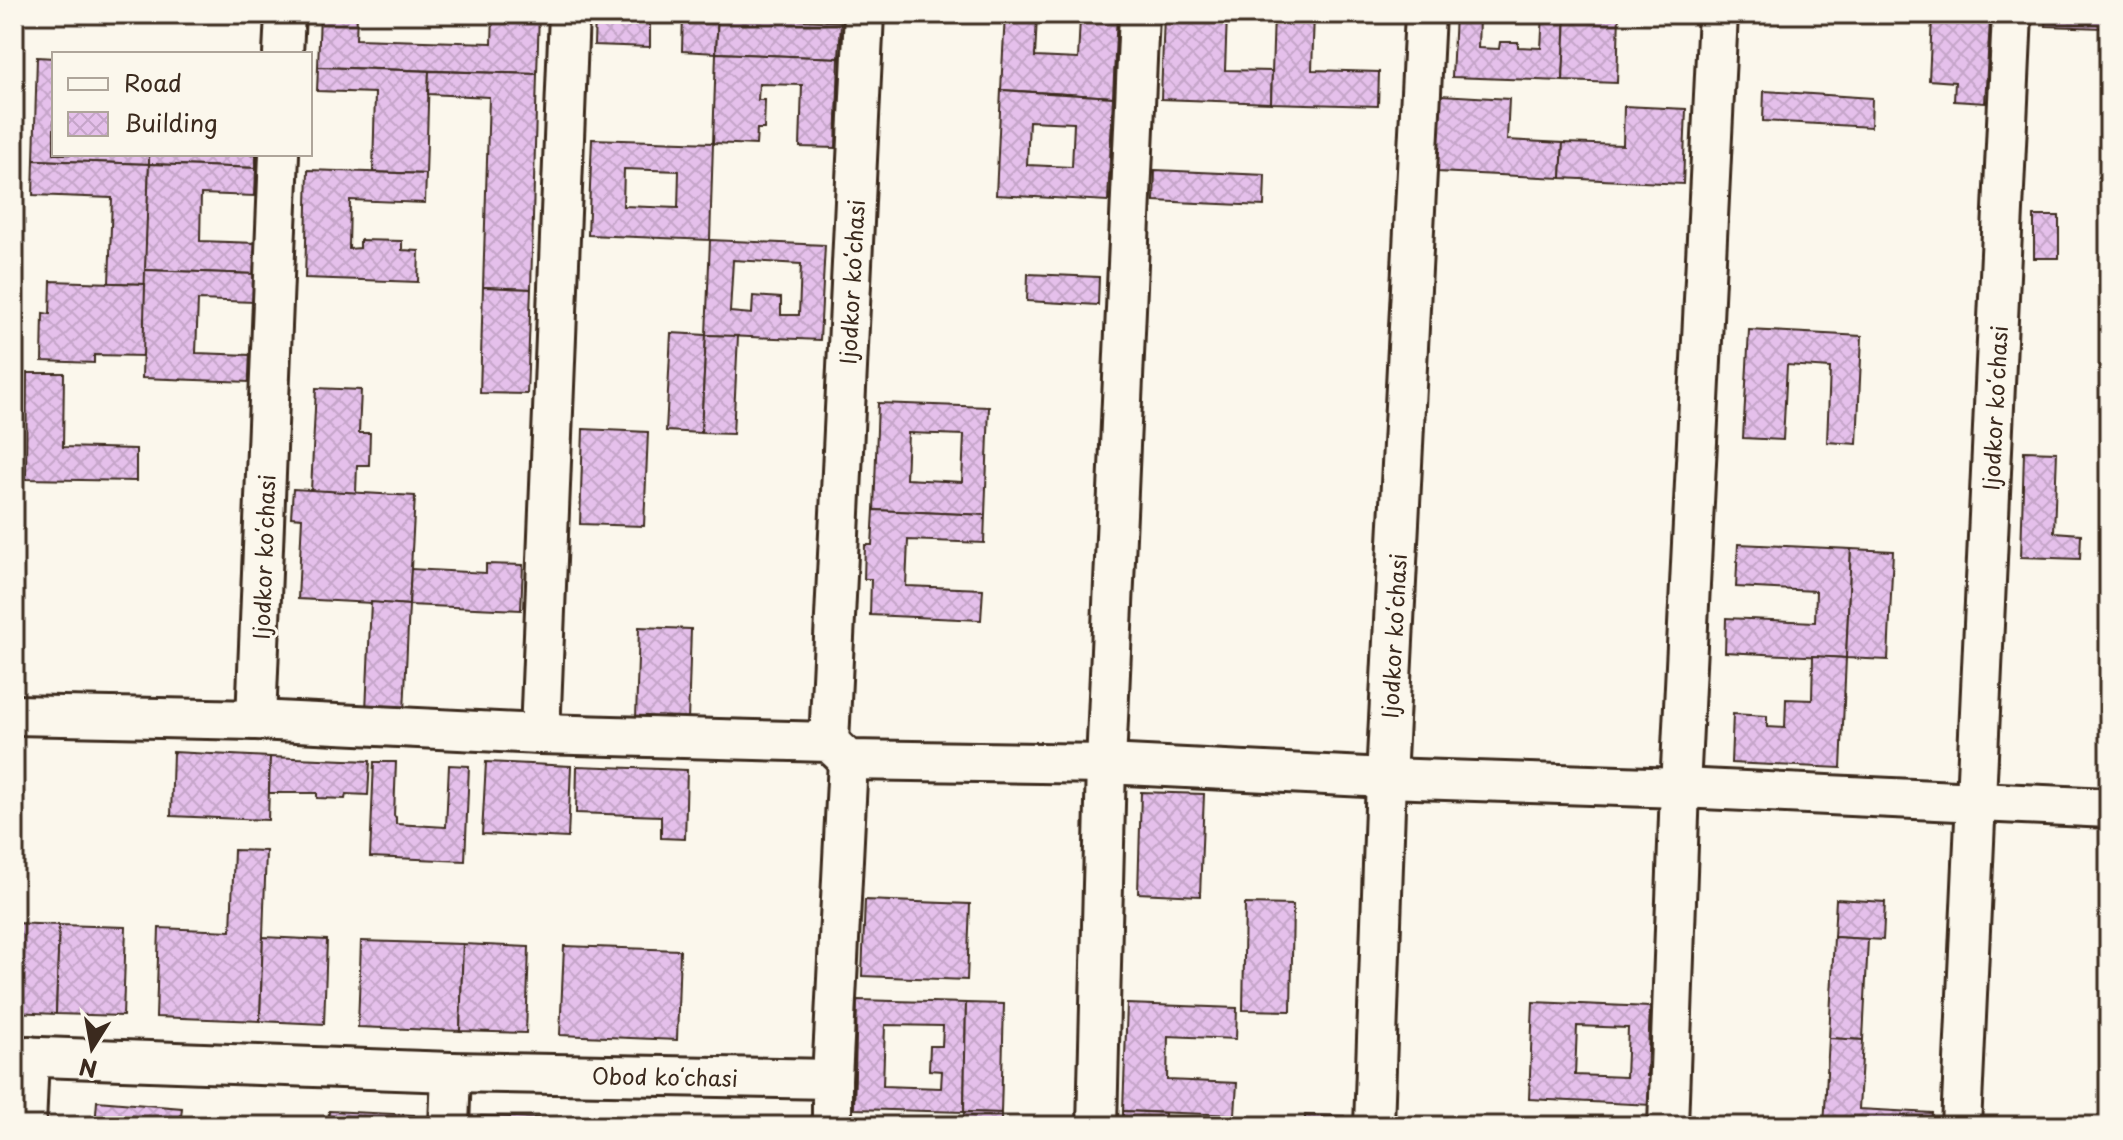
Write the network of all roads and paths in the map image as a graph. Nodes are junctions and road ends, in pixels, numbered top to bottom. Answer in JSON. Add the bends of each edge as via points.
{"nodes":[{"id":1,"x":285,"y":14,"type":"edge"},
{"id":2,"x":569,"y":14,"type":"edge"},
{"id":3,"x":864,"y":14,"type":"edge"},
{"id":4,"x":1139,"y":14,"type":"edge"},
{"id":5,"x":1425,"y":14,"type":"edge"},
{"id":6,"x":1718,"y":14,"type":"edge"},
{"id":7,"x":2012,"y":14,"type":"edge"},
{"id":8,"x":283,"y":52,"type":"edge"},
{"id":9,"x":279,"y":156,"type":"edge"},
{"id":10,"x":14,"y":715,"type":"edge"},
{"id":11,"x":256,"y":720,"type":"junction"},
{"id":12,"x":540,"y":734,"type":"junction"},
{"id":13,"x":838,"y":751,"type":"junction"},
{"id":14,"x":1106,"y":764,"type":"junction"},
{"id":15,"x":1386,"y":778,"type":"junction"},
{"id":16,"x":1680,"y":788,"type":"junction"},
{"id":17,"x":1976,"y":801,"type":"junction"},
{"id":18,"x":2109,"y":808,"type":"edge"},
{"id":19,"x":22,"y":1056,"type":"edge"},
{"id":20,"x":451,"y":1072,"type":"junction"},
{"id":21,"x":832,"y":1079,"type":"junction"},
{"id":22,"x":26,"y":1126,"type":"edge"},
{"id":23,"x":449,"y":1126,"type":"edge"},
{"id":24,"x":832,"y":1126,"type":"edge"},
{"id":25,"x":1097,"y":1126,"type":"edge"},
{"id":26,"x":1374,"y":1126,"type":"edge"},
{"id":27,"x":1668,"y":1126,"type":"edge"},
{"id":28,"x":1961,"y":1126,"type":"edge"}],
"edges":[{"from":1,"to":8,"type":"street"},
{"from":2,"to":12,"type":"street"},
{"from":3,"to":13,"type":"street","name":"Ijodkor koʻchasi"},
{"from":4,"to":14,"type":"street"},
{"from":5,"to":15,"type":"street","name":"Ijodkor koʻchasi"},
{"from":6,"to":16,"type":"street"},
{"from":7,"to":17,"type":"street","name":"Ijodkor koʻchasi"},
{"from":9,"to":11,"type":"street","name":"Ijodkor koʻchasi"},
{"from":10,"to":11,"type":"street"},
{"from":11,"to":12,"type":"street"},
{"from":12,"to":13,"type":"street"},
{"from":13,"to":14,"type":"street"},
{"from":13,"to":21,"type":"street","name":"Ijodkor koʻchasi"},
{"from":14,"to":15,"type":"street"},
{"from":14,"to":25,"type":"street"},
{"from":15,"to":16,"type":"street"},
{"from":15,"to":26,"type":"street","name":"Ijodkor koʻchasi"},
{"from":16,"to":17,"type":"street"},
{"from":16,"to":27,"type":"street"},
{"from":17,"to":18,"type":"street"},
{"from":17,"to":28,"type":"street","name":"Ijodkor koʻchasi"},
{"from":19,"to":20,"type":"street","name":"Obod koʻchasi"},
{"from":19,"to":22,"type":"street","name":"Obod koʻchasi"},
{"from":20,"to":21,"type":"street","name":"Obod koʻchasi"},
{"from":20,"to":23,"type":"street"},
{"from":21,"to":24,"type":"street"}]}
